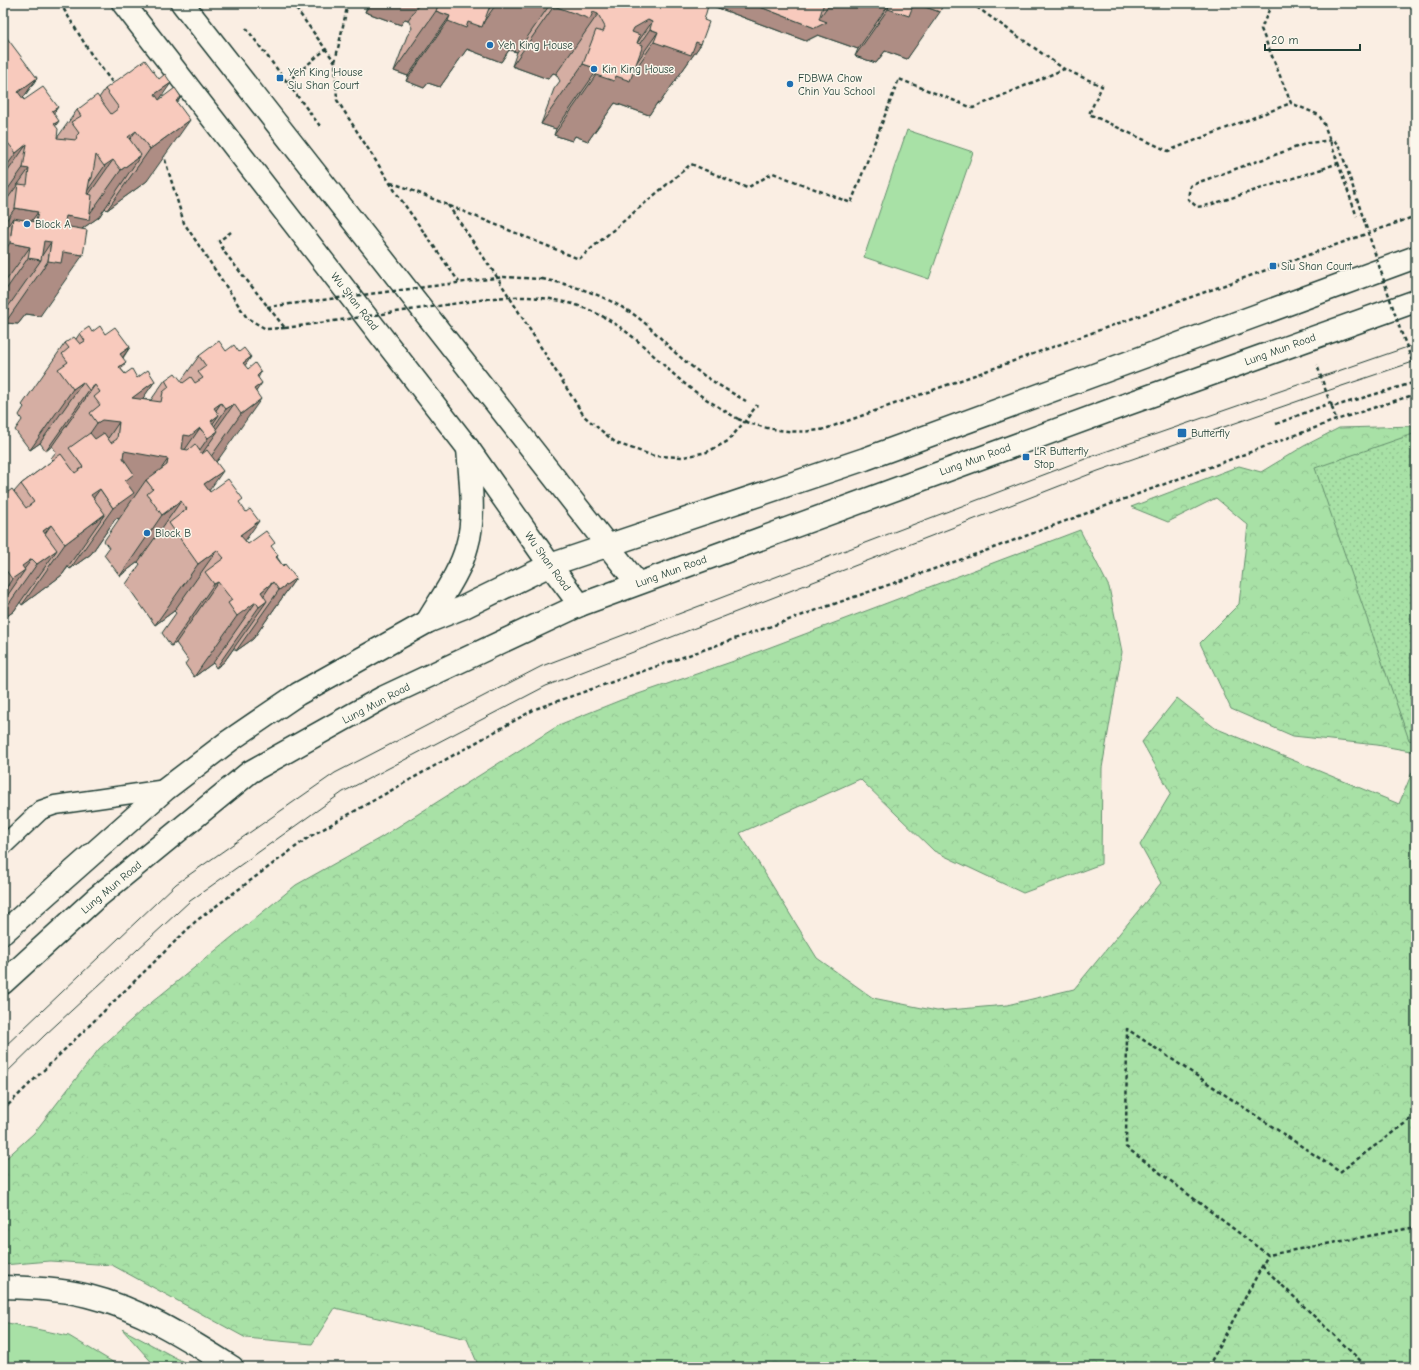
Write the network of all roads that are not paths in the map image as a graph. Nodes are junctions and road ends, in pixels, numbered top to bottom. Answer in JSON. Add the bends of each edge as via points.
{"nodes":[{"id":1,"x":122,"y":3,"type":"edge"},
{"id":2,"x":182,"y":3,"type":"edge"},
{"id":3,"x":1416,"y":257,"type":"edge"},
{"id":4,"x":1416,"y":301,"type":"edge"},
{"id":5,"x":468,"y":448,"type":"junction"},
{"id":6,"x":609,"y":546,"type":"junction"},
{"id":7,"x":550,"y":565,"type":"junction"},
{"id":8,"x":637,"y":583,"type":"junction"},
{"id":9,"x":580,"y":605,"type":"junction"},
{"id":10,"x":427,"y":622,"type":"junction"},
{"id":11,"x":166,"y":789,"type":"junction"},
{"id":12,"x":3,"y":846,"type":"edge"},
{"id":13,"x":3,"y":933,"type":"edge"},
{"id":14,"x":3,"y":983,"type":"edge"},
{"id":15,"x":3,"y":1287,"type":"edge"},
{"id":16,"x":232,"y":1367,"type":"edge"}],
"edges":[{"from":1,"to":5,"type":"main road","name":"Wu Shan Road"},
{"from":2,"to":6,"type":"main road"},
{"from":3,"to":6,"type":"main road","via":[[866,459]]},
{"from":4,"to":8,"type":"main road","name":"Lung Mun Road","via":[[1114,408]]},
{"from":5,"to":7,"type":"main road","name":"Wu Shan Road"},
{"from":5,"to":10,"type":"main road","via":[[472,502],[468,546],[458,570]]},
{"from":6,"to":7,"type":"main road"},
{"from":6,"to":8,"type":"main road"},
{"from":7,"to":9,"type":"main road","name":"Wu Shan Road"},
{"from":7,"to":10,"type":"main road","via":[[462,608]]},
{"from":8,"to":9,"type":"main road","name":"Lung Mun Road"},
{"from":9,"to":14,"type":"main road","name":"Lung Mun Road","via":[[382,698],[250,772],[95,899]]},
{"from":10,"to":11,"type":"main road","via":[[298,694],[229,741]]},
{"from":11,"to":12,"type":"lane","via":[[55,805],[41,810]]},
{"from":11,"to":13,"type":"main road"},
{"from":15,"to":16,"type":"main road","via":[[43,1288],[88,1296],[131,1309],[171,1329]]}]}
